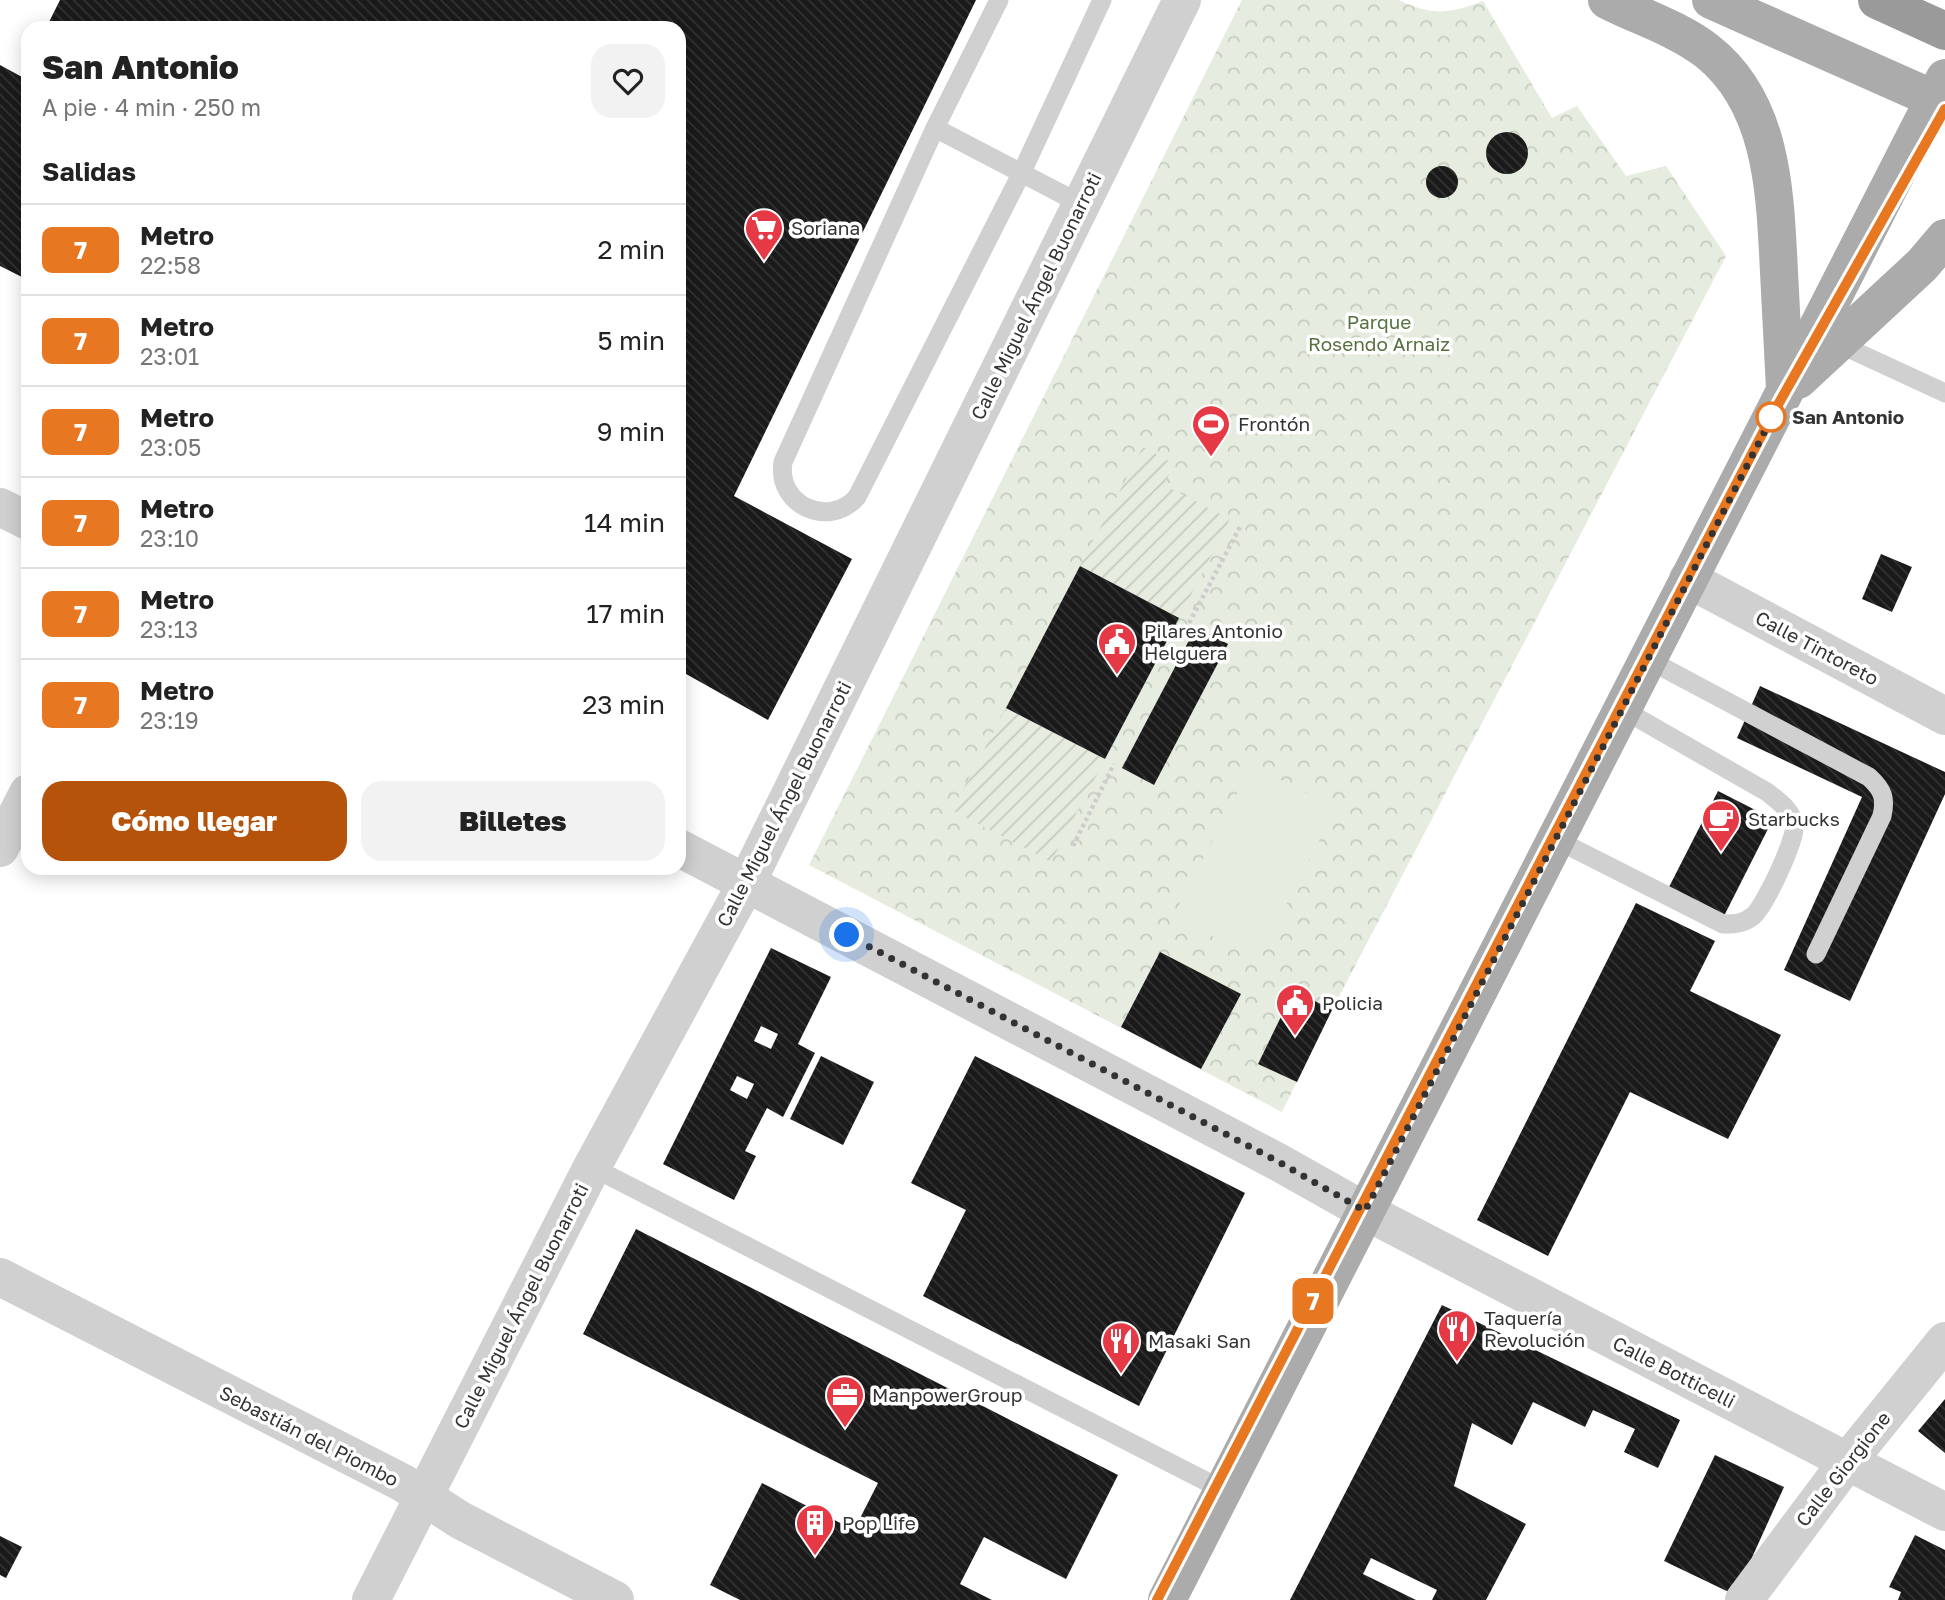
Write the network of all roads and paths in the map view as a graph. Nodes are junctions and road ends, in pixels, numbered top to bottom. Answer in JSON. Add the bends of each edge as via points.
{"nodes":[{"id":1,"x":999,"y":0,"type":"edge"},
{"id":2,"x":1102,"y":0,"type":"edge"},
{"id":3,"x":1182,"y":0,"type":"edge"},
{"id":4,"x":1607,"y":0,"type":"edge"},
{"id":5,"x":1711,"y":0,"type":"edge"},
{"id":6,"x":1877,"y":0,"type":"edge"},
{"id":7,"x":1925,"y":0,"type":"edge"},
{"id":8,"x":1945,"y":9,"type":"edge"},
{"id":9,"x":1945,"y":31,"type":"edge"},
{"id":10,"x":1941,"y":93,"type":"edge"},
{"id":11,"x":935,"y":128,"type":"junction"},
{"id":12,"x":1022,"y":172,"type":"junction"},
{"id":13,"x":1081,"y":204,"type":"junction"},
{"id":14,"x":1945,"y":238,"type":"edge"},
{"id":15,"x":1839,"y":345,"type":"junction"},
{"id":16,"x":1785,"y":391,"type":"junction"},
{"id":17,"x":1945,"y":393,"type":"edge"},
{"id":18,"x":0,"y":507,"type":"edge"},
{"id":19,"x":21,"y":518,"type":"edge"},
{"id":20,"x":1241,"y":525,"type":"dead end"},
{"id":21,"x":1688,"y":579,"type":"junction"},
{"id":22,"x":1189,"y":623,"type":"dead end"},
{"id":23,"x":1647,"y":659,"type":"junction"},
{"id":24,"x":1622,"y":709,"type":"junction"},
{"id":25,"x":1945,"y":716,"type":"edge"},
{"id":26,"x":1114,"y":764,"type":"dead end"},
{"id":27,"x":21,"y":807,"type":"edge"},
{"id":28,"x":1555,"y":839,"type":"junction"},
{"id":29,"x":1073,"y":846,"type":"dead end"},
{"id":30,"x":0,"y":848,"type":"edge"},
{"id":31,"x":686,"y":852,"type":"edge"},
{"id":32,"x":747,"y":882,"type":"junction"},
{"id":33,"x":1816,"y":954,"type":"dead end"},
{"id":34,"x":592,"y":1167,"type":"junction"},
{"id":35,"x":1365,"y":1211,"type":"junction"},
{"id":36,"x":0,"y":1277,"type":"edge"},
{"id":37,"x":1945,"y":1341,"type":"edge"},
{"id":38,"x":1847,"y":1462,"type":"junction"},
{"id":39,"x":1223,"y":1490,"type":"junction"},
{"id":40,"x":423,"y":1497,"type":"junction"},
{"id":41,"x":1945,"y":1512,"type":"edge"},
{"id":42,"x":371,"y":1600,"type":"edge"},
{"id":43,"x":615,"y":1600,"type":"edge"},
{"id":44,"x":1167,"y":1600,"type":"edge"},
{"id":45,"x":1745,"y":1600,"type":"edge"}],
"edges":[{"from":1,"to":11,"type":"lane"},
{"from":2,"to":12,"type":"lane"},
{"from":3,"to":13,"type":"street","name":"Calle Miguel Ángel Buonarroti"},
{"from":4,"to":16,"type":"main road","via":[[1673,30],[1707,52],[1735,81],[1753,113],[1776,193]]},
{"from":5,"to":10,"type":"main road"},
{"from":6,"to":9,"type":"highway"},
{"from":7,"to":8,"type":"highway"},
{"from":10,"to":16,"type":"main road"},
{"from":11,"to":12,"type":"lane"},
{"from":11,"to":12,"type":"lane","via":[[783,462],[781,478],[787,493],[799,503],[834,513],[848,508],[857,497]]},
{"from":12,"to":13,"type":"lane"},
{"from":13,"to":32,"type":"street","name":"Calle Miguel Ángel Buonarroti"},
{"from":14,"to":15,"type":"main road"},
{"from":15,"to":16,"type":"main road"},
{"from":15,"to":17,"type":"lane"},
{"from":16,"to":21,"type":"main road"},
{"from":18,"to":19,"type":"street"},
{"from":20,"to":22,"type":"path"},
{"from":21,"to":23,"type":"main road"},
{"from":21,"to":25,"type":"street","name":"Calle Tintoreto"},
{"from":23,"to":24,"type":"main road"},
{"from":23,"to":33,"type":"lane","via":[[1880,787],[1885,801],[1882,816]]},
{"from":24,"to":28,"type":"main road"},
{"from":24,"to":28,"type":"lane","via":[[1767,792],[1787,809],[1795,826],[1792,843],[1756,914],[1741,924],[1723,924]]},
{"from":26,"to":29,"type":"path"},
{"from":27,"to":30,"type":"street"},
{"from":28,"to":35,"type":"main road"},
{"from":31,"to":32,"type":"street","name":"Calle Botticelli"},
{"from":32,"to":34,"type":"street","name":"Calle Miguel Ángel Buonarroti"},
{"from":32,"to":35,"type":"street","name":"Calle Botticelli"},
{"from":34,"to":39,"type":"lane"},
{"from":34,"to":40,"type":"street","name":"Calle Miguel Ángel Buonarroti"},
{"from":35,"to":38,"type":"street","name":"Calle Botticelli"},
{"from":35,"to":39,"type":"main road"},
{"from":36,"to":40,"type":"street","name":"Sebastián del Piombo"},
{"from":37,"to":38,"type":"street","name":"Calle Giorgione"},
{"from":38,"to":41,"type":"street","name":"Calle Botticelli"},
{"from":38,"to":45,"type":"street","name":"Calle Giorgione"},
{"from":39,"to":44,"type":"main road"},
{"from":40,"to":42,"type":"street","name":"Calle Miguel Ángel Buonarroti"},
{"from":40,"to":43,"type":"street","name":"Sebastián del Piombo"}]}
